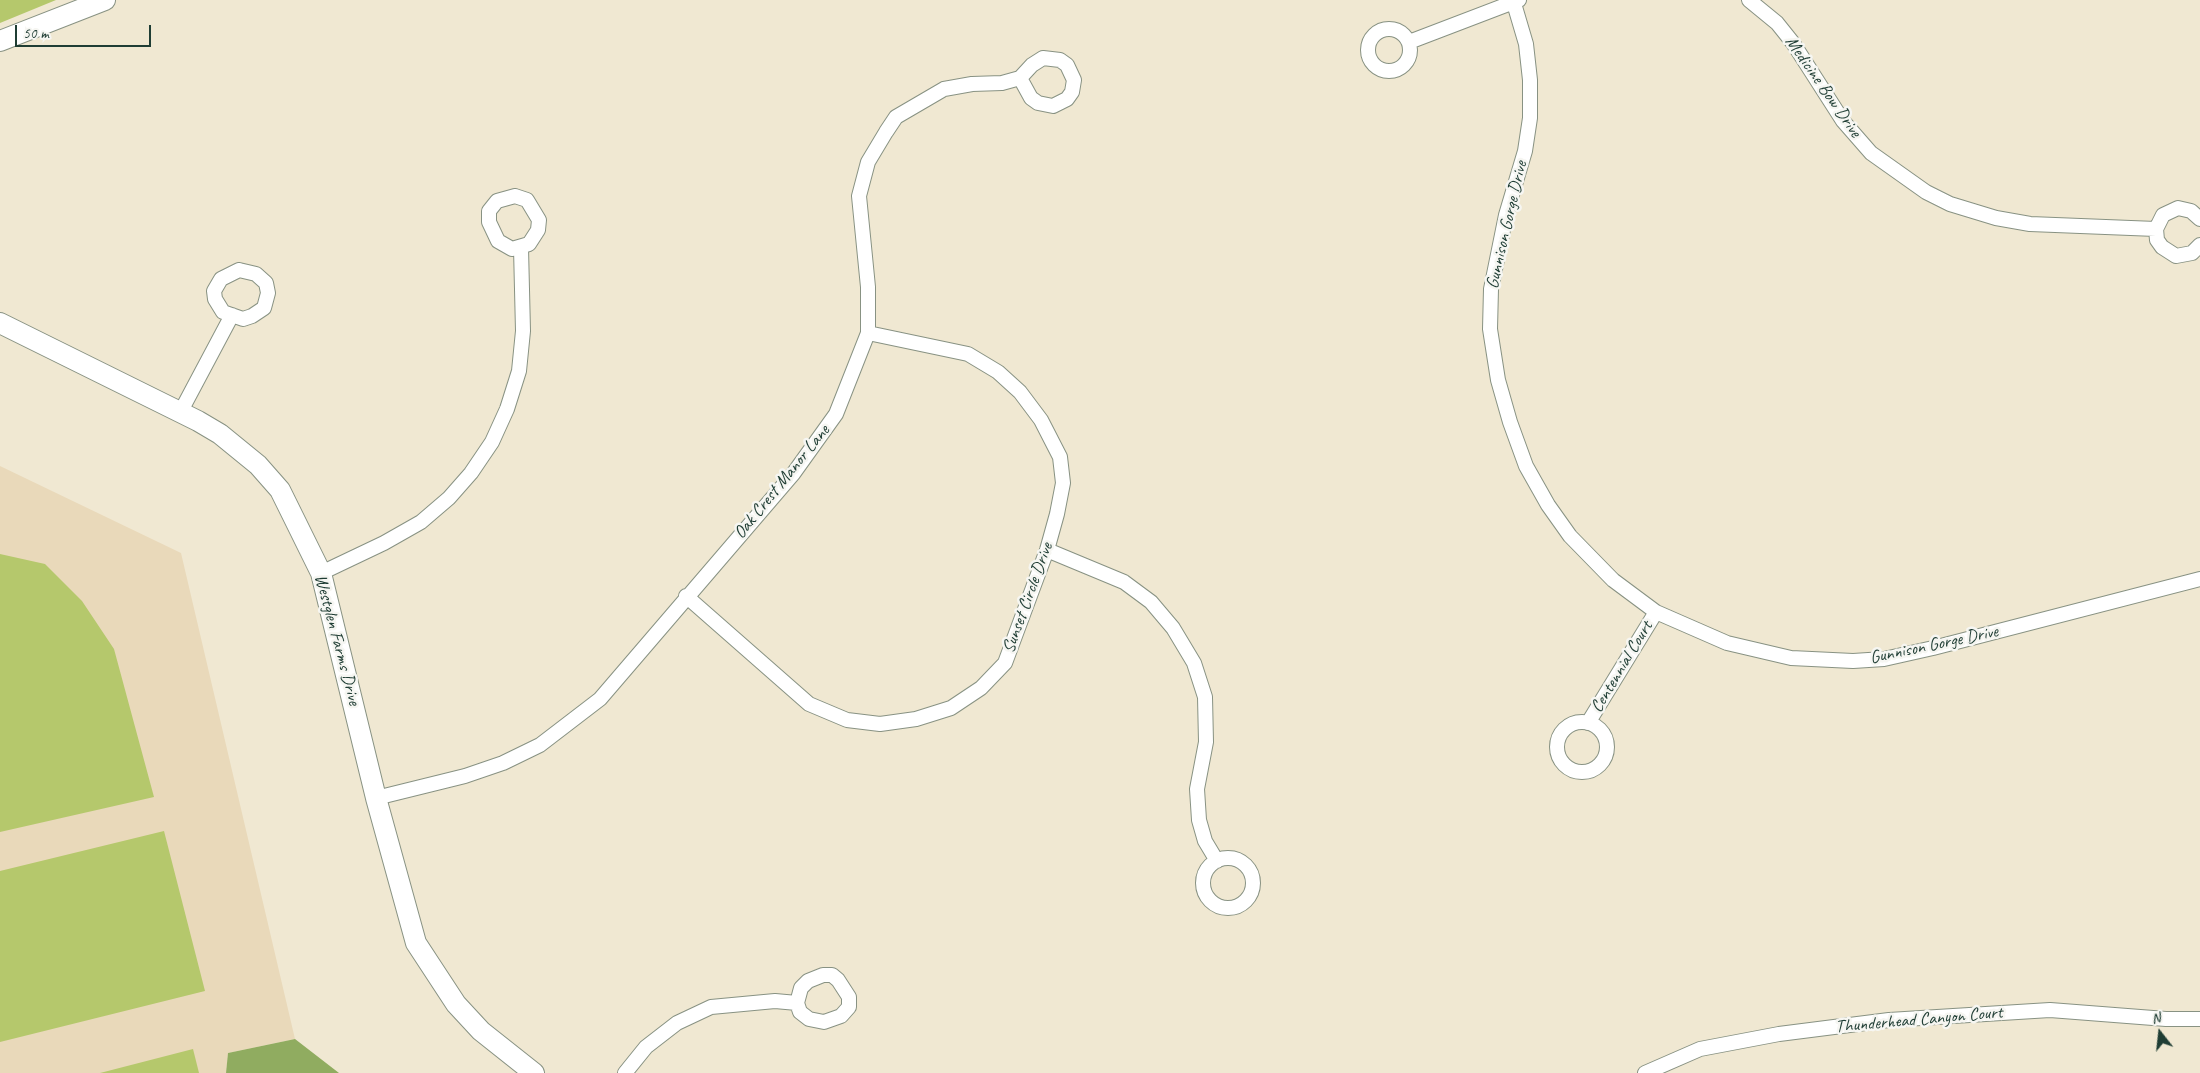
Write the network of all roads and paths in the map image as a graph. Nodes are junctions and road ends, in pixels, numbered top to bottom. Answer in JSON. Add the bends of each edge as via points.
{"nodes":[{"id":1,"x":105,"y":0,"type":"edge"},
{"id":2,"x":1749,"y":0,"type":"edge"},
{"id":3,"x":1516,"y":1,"type":"edge"},
{"id":4,"x":0,"y":41,"type":"edge"},
{"id":5,"x":1409,"y":42,"type":"dead end"},
{"id":6,"x":1020,"y":78,"type":"dead end"},
{"id":7,"x":2200,"y":219,"type":"edge"},
{"id":8,"x":2156,"y":229,"type":"junction"},
{"id":9,"x":2200,"y":246,"type":"edge"},
{"id":10,"x":521,"y":248,"type":"dead end"},
{"id":11,"x":232,"y":315,"type":"dead end"},
{"id":12,"x":0,"y":323,"type":"edge"},
{"id":13,"x":868,"y":333,"type":"junction"},
{"id":14,"x":181,"y":411,"type":"junction"},
{"id":15,"x":1047,"y":550,"type":"junction"},
{"id":16,"x":321,"y":573,"type":"junction"},
{"id":17,"x":2200,"y":579,"type":"edge"},
{"id":18,"x":686,"y":596,"type":"junction"},
{"id":19,"x":1656,"y":612,"type":"junction"},
{"id":20,"x":1588,"y":723,"type":"dead end"},
{"id":21,"x":376,"y":798,"type":"junction"},
{"id":22,"x":1217,"y":861,"type":"dead end"},
{"id":23,"x":797,"y":1002,"type":"dead end"},
{"id":24,"x":2200,"y":1019,"type":"edge"},
{"id":25,"x":534,"y":1073,"type":"edge"},
{"id":26,"x":625,"y":1073,"type":"edge"},
{"id":27,"x":1645,"y":1073,"type":"edge"}],
"edges":[{"from":1,"to":4,"type":"street"},
{"from":2,"to":8,"type":"street","name":"Medicine Bow Drive","via":[[1777,23],[1793,43],[1843,120],[1871,153],[1926,192],[1950,204],[2030,224]]},
{"from":3,"to":5,"type":"street"},
{"from":3,"to":19,"type":"street","name":"Gunnison Gorge Drive","via":[[1526,44],[1530,118],[1525,151],[1506,215],[1490,289],[1490,330],[1498,380],[1526,466],[1548,505],[1588,556],[1613,580]]},
{"from":6,"to":13,"type":"street","name":"Oak Crest Manor Lane","via":[[944,89],[896,117],[868,162],[859,196],[868,287]]},
{"from":7,"to":8,"type":"street","via":[[2191,211],[2178,208],[2163,215]]},
{"from":8,"to":9,"type":"street","via":[[2162,248],[2176,256],[2192,253]]},
{"from":10,"to":16,"type":"street","via":[[523,331],[519,371],[492,442],[460,486],[421,522]]},
{"from":11,"to":14,"type":"street"},
{"from":12,"to":14,"type":"street","name":"Westglen Farms Drive"},
{"from":13,"to":15,"type":"street","name":"Sunset Circle Drive","via":[[968,354],[998,372],[1020,392],[1041,420],[1060,457],[1063,483]]},
{"from":13,"to":18,"type":"street","name":"Oak Crest Manor Lane","via":[[836,414],[792,474]]},
{"from":14,"to":16,"type":"street","name":"Westglen Farms Drive","via":[[220,434],[258,465],[280,490]]},
{"from":15,"to":18,"type":"street","name":"Sunset Circle Drive","via":[[1005,663],[981,688],[951,708],[916,720],[880,724],[847,720],[809,704]]},
{"from":15,"to":22,"type":"street","via":[[1124,582],[1150,602],[1173,628],[1194,663],[1205,697],[1206,742],[1197,789],[1199,820],[1204,841]]},
{"from":16,"to":21,"type":"street","name":"Westglen Farms Drive"},
{"from":17,"to":19,"type":"street","name":"Gunnison Gorge Drive","via":[[1933,648],[1884,659],[1853,661],[1821,661],[1764,654],[1727,644]]},
{"from":18,"to":21,"type":"street","name":"Oak Crest Manor Lane","via":[[600,699],[540,745],[503,763],[465,776]]},
{"from":19,"to":20,"type":"street","name":"Centennial Court"},
{"from":21,"to":25,"type":"street","name":"Westglen Farms Drive","via":[[416,943],[456,1004],[481,1031]]},
{"from":23,"to":26,"type":"street","via":[[712,1007],[677,1023],[646,1047]]},
{"from":24,"to":27,"type":"street","name":"Thunderhead Canyon Court","via":[[2050,1010],[1889,1020],[1779,1034],[1700,1049]]}]}
